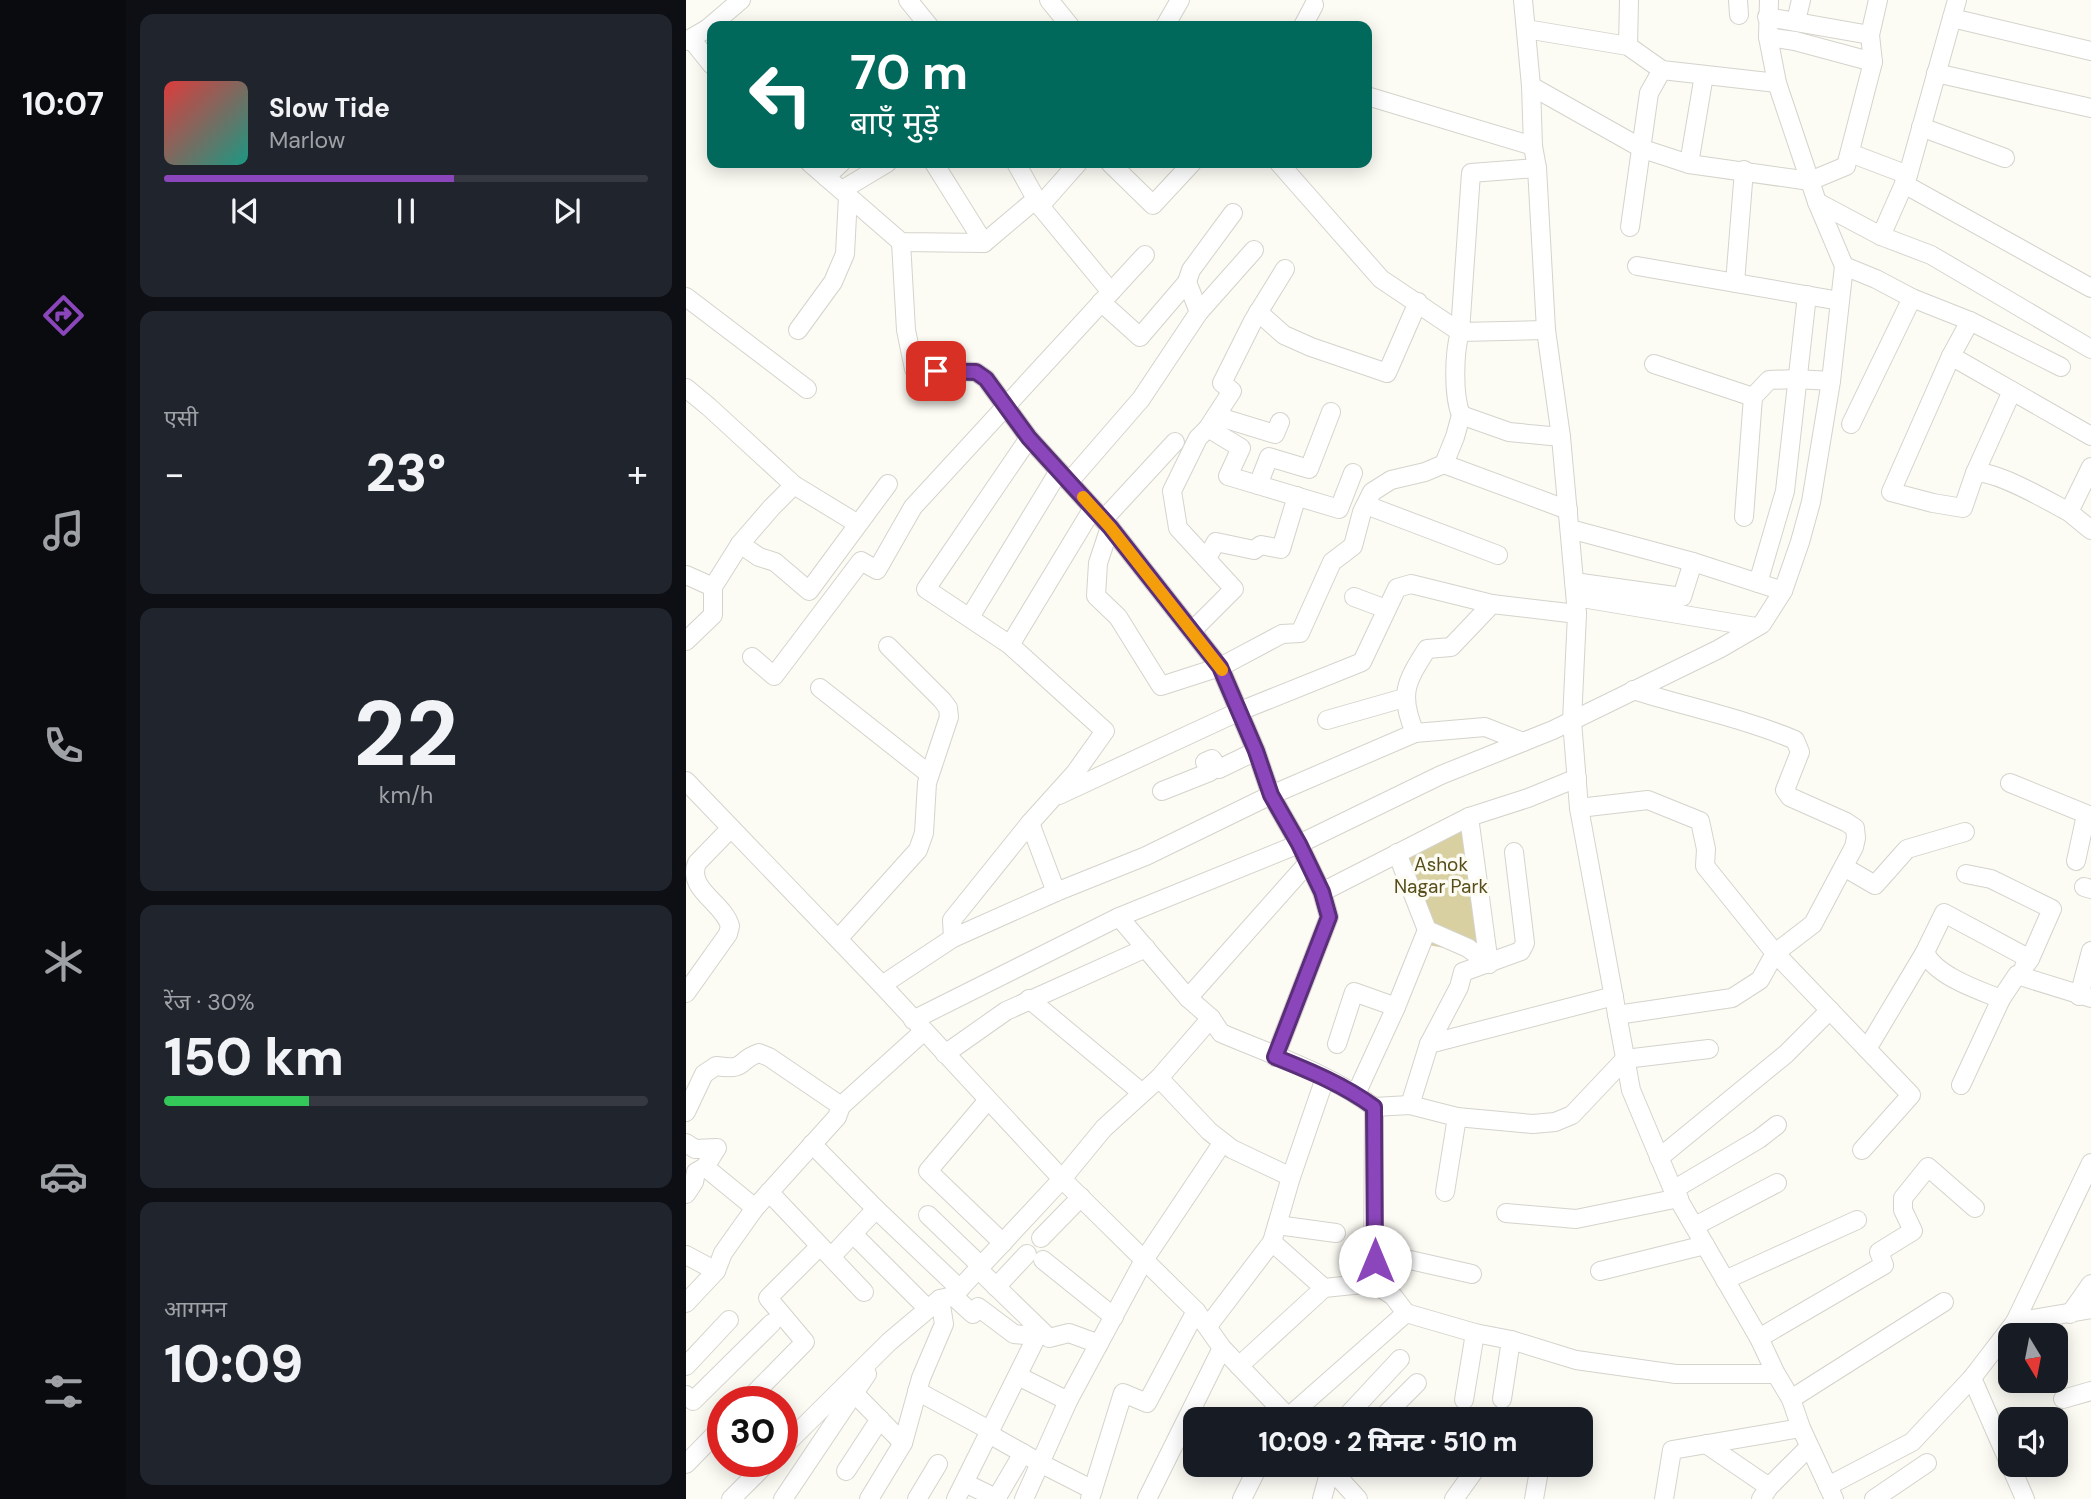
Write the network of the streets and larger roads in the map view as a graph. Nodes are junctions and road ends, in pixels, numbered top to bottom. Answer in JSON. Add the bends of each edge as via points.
{"nodes":[{"id":1,"x":908,"y":0,"type":"edge"},
{"id":2,"x":1049,"y":0,"type":"edge"},
{"id":3,"x":1180,"y":0,"type":"edge"},
{"id":4,"x":1522,"y":0,"type":"edge"},
{"id":5,"x":1629,"y":0,"type":"edge"},
{"id":6,"x":1801,"y":0,"type":"edge"},
{"id":7,"x":1878,"y":0,"type":"edge"},
{"id":8,"x":1957,"y":0,"type":"edge"},
{"id":9,"x":731,"y":4,"type":"edge"},
{"id":10,"x":1314,"y":5,"type":"dead end"},
{"id":11,"x":1768,"y":8,"type":"edge"},
{"id":12,"x":1952,"y":18,"type":"junction"},
{"id":13,"x":711,"y":21,"type":"edge"},
{"id":14,"x":925,"y":21,"type":"edge"},
{"id":15,"x":1066,"y":21,"type":"edge"},
{"id":16,"x":1167,"y":21,"type":"edge"},
{"id":17,"x":1306,"y":21,"type":"edge"},
{"id":18,"x":1796,"y":21,"type":"junction"},
{"id":19,"x":707,"y":25,"type":"edge"},
{"id":20,"x":1526,"y":29,"type":"junction"},
{"id":21,"x":1870,"y":35,"type":"junction"},
{"id":22,"x":1768,"y":37,"type":"junction"},
{"id":23,"x":689,"y":40,"type":"edge"},
{"id":24,"x":1628,"y":46,"type":"junction"},
{"id":25,"x":2091,"y":51,"type":"edge"},
{"id":26,"x":707,"y":60,"type":"edge"},
{"id":27,"x":1873,"y":62,"type":"junction"},
{"id":28,"x":1662,"y":70,"type":"junction"},
{"id":29,"x":1936,"y":73,"type":"junction"},
{"id":30,"x":1704,"y":75,"type":"junction"},
{"id":31,"x":1777,"y":83,"type":"junction"},
{"id":32,"x":1531,"y":86,"type":"junction"},
{"id":33,"x":1372,"y":98,"type":"edge"},
{"id":34,"x":2091,"y":108,"type":"edge"},
{"id":35,"x":1921,"y":127,"type":"junction"},
{"id":36,"x":1533,"y":146,"type":"junction"},
{"id":37,"x":1643,"y":149,"type":"junction"},
{"id":38,"x":1850,"y":153,"type":"junction"},
{"id":39,"x":2005,"y":158,"type":"dead end"},
{"id":40,"x":1689,"y":164,"type":"junction"},
{"id":41,"x":816,"y":168,"type":"edge"},
{"id":42,"x":836,"y":168,"type":"edge"},
{"id":43,"x":880,"y":168,"type":"edge"},
{"id":44,"x":937,"y":168,"type":"edge"},
{"id":45,"x":1019,"y":168,"type":"edge"},
{"id":46,"x":1072,"y":168,"type":"edge"},
{"id":47,"x":1115,"y":168,"type":"edge"},
{"id":48,"x":1187,"y":168,"type":"edge"},
{"id":49,"x":1283,"y":168,"type":"edge"},
{"id":50,"x":1537,"y":169,"type":"junction"},
{"id":51,"x":1744,"y":170,"type":"junction"},
{"id":52,"x":826,"y":177,"type":"junction"},
{"id":53,"x":1906,"y":180,"type":"junction"},
{"id":54,"x":1810,"y":181,"type":"junction"},
{"id":55,"x":845,"y":193,"type":"junction"},
{"id":56,"x":1038,"y":202,"type":"junction"},
{"id":57,"x":1816,"y":202,"type":"junction"},
{"id":58,"x":1233,"y":213,"type":"dead end"},
{"id":59,"x":1630,"y":227,"type":"dead end"},
{"id":60,"x":1881,"y":236,"type":"junction"},
{"id":61,"x":901,"y":242,"type":"junction"},
{"id":62,"x":984,"y":243,"type":"junction"},
{"id":63,"x":1254,"y":250,"type":"dead end"},
{"id":64,"x":1145,"y":255,"type":"dead end"},
{"id":65,"x":1637,"y":266,"type":"dead end"},
{"id":66,"x":1844,"y":267,"type":"junction"},
{"id":67,"x":1285,"y":269,"type":"dead end"},
{"id":68,"x":1187,"y":282,"type":"junction"},
{"id":69,"x":1735,"y":283,"type":"junction"},
{"id":70,"x":2091,"y":288,"type":"edge"},
{"id":71,"x":1807,"y":295,"type":"junction"},
{"id":72,"x":686,"y":297,"type":"edge"},
{"id":73,"x":1106,"y":297,"type":"junction"},
{"id":74,"x":1912,"y":298,"type":"junction"},
{"id":75,"x":1840,"y":301,"type":"junction"},
{"id":76,"x":1418,"y":302,"type":"junction"},
{"id":77,"x":1199,"y":312,"type":"junction"},
{"id":78,"x":1258,"y":312,"type":"junction"},
{"id":79,"x":1970,"y":321,"type":"junction"},
{"id":80,"x":798,"y":330,"type":"dead end"},
{"id":81,"x":1546,"y":330,"type":"junction"},
{"id":82,"x":1460,"y":332,"type":"junction"},
{"id":83,"x":2091,"y":349,"type":"edge"},
{"id":84,"x":1951,"y":356,"type":"junction"},
{"id":85,"x":1654,"y":364,"type":"dead end"},
{"id":86,"x":2061,"y":368,"type":"dead end"},
{"id":87,"x":1796,"y":379,"type":"junction"},
{"id":88,"x":1831,"y":381,"type":"junction"},
{"id":89,"x":686,"y":388,"type":"edge"},
{"id":90,"x":807,"y":389,"type":"dead end"},
{"id":91,"x":2012,"y":391,"type":"junction"},
{"id":92,"x":1754,"y":397,"type":"junction"},
{"id":93,"x":1006,"y":407,"type":"junction"},
{"id":94,"x":1331,"y":412,"type":"dead end"},
{"id":95,"x":1461,"y":415,"type":"junction"},
{"id":96,"x":1212,"y":422,"type":"junction"},
{"id":97,"x":1280,"y":422,"type":"dead end"},
{"id":98,"x":1850,"y":424,"type":"dead end"},
{"id":99,"x":2091,"y":436,"type":"edge"},
{"id":100,"x":1561,"y":437,"type":"junction"},
{"id":101,"x":1029,"y":438,"type":"junction"},
{"id":102,"x":1175,"y":442,"type":"dead end"},
{"id":103,"x":1444,"y":464,"type":"junction"},
{"id":104,"x":2091,"y":467,"type":"edge"},
{"id":105,"x":1353,"y":472,"type":"dead end"},
{"id":106,"x":1975,"y":473,"type":"junction"},
{"id":107,"x":1064,"y":477,"type":"junction"},
{"id":108,"x":888,"y":484,"type":"dead end"},
{"id":109,"x":794,"y":485,"type":"junction"},
{"id":110,"x":1258,"y":485,"type":"junction"},
{"id":111,"x":1297,"y":496,"type":"junction"},
{"id":112,"x":1366,"y":505,"type":"junction"},
{"id":113,"x":1568,"y":510,"type":"junction"},
{"id":114,"x":2069,"y":512,"type":"junction"},
{"id":115,"x":1744,"y":517,"type":"dead end"},
{"id":116,"x":1102,"y":518,"type":"junction"},
{"id":117,"x":858,"y":524,"type":"junction"},
{"id":118,"x":1570,"y":529,"type":"junction"},
{"id":119,"x":2091,"y":530,"type":"edge"},
{"id":120,"x":740,"y":544,"type":"junction"},
{"id":121,"x":1497,"y":555,"type":"dead end"},
{"id":122,"x":1207,"y":558,"type":"junction"},
{"id":123,"x":1693,"y":562,"type":"junction"},
{"id":124,"x":686,"y":575,"type":"edge"},
{"id":125,"x":1758,"y":583,"type":"junction"},
{"id":126,"x":713,"y":587,"type":"junction"},
{"id":127,"x":1783,"y":591,"type":"junction"},
{"id":128,"x":1354,"y":597,"type":"dead end"},
{"id":129,"x":1576,"y":598,"type":"junction"},
{"id":130,"x":1492,"y":604,"type":"junction"},
{"id":131,"x":1387,"y":608,"type":"junction"},
{"id":132,"x":970,"y":617,"type":"junction"},
{"id":133,"x":1756,"y":627,"type":"junction"},
{"id":134,"x":1192,"y":631,"type":"junction"},
{"id":135,"x":686,"y":641,"type":"edge"},
{"id":136,"x":1010,"y":645,"type":"junction"},
{"id":137,"x":888,"y":646,"type":"dead end"},
{"id":138,"x":752,"y":657,"type":"dead end"},
{"id":139,"x":1220,"y":667,"type":"junction"},
{"id":140,"x":820,"y":688,"type":"dead end"},
{"id":141,"x":1633,"y":690,"type":"junction"},
{"id":142,"x":1404,"y":698,"type":"junction"},
{"id":143,"x":1240,"y":711,"type":"junction"},
{"id":144,"x":1327,"y":720,"type":"dead end"},
{"id":145,"x":1572,"y":721,"type":"junction"},
{"id":146,"x":1415,"y":733,"type":"junction"},
{"id":147,"x":1523,"y":742,"type":"junction"},
{"id":148,"x":1256,"y":751,"type":"junction"},
{"id":149,"x":929,"y":774,"type":"junction"},
{"id":150,"x":1577,"y":778,"type":"junction"},
{"id":151,"x":686,"y":781,"type":"edge"},
{"id":152,"x":2010,"y":783,"type":"dead end"},
{"id":153,"x":1162,"y":791,"type":"dead end"},
{"id":154,"x":1271,"y":795,"type":"junction"},
{"id":155,"x":1052,"y":798,"type":"junction"},
{"id":156,"x":1579,"y":808,"type":"junction"},
{"id":157,"x":2089,"y":816,"type":"edge"},
{"id":158,"x":1469,"y":817,"type":"junction"},
{"id":159,"x":1030,"y":823,"type":"junction"},
{"id":160,"x":732,"y":828,"type":"junction"},
{"id":161,"x":1965,"y":832,"type":"dead end"},
{"id":162,"x":1299,"y":844,"type":"junction"},
{"id":163,"x":1514,"y":852,"type":"dead end"},
{"id":164,"x":1397,"y":853,"type":"junction"},
{"id":165,"x":2076,"y":861,"type":"dead end"},
{"id":166,"x":1307,"y":864,"type":"junction"},
{"id":167,"x":1844,"y":867,"type":"junction"},
{"id":168,"x":1966,"y":874,"type":"dead end"},
{"id":169,"x":1056,"y":892,"type":"junction"},
{"id":170,"x":1322,"y":892,"type":"junction"},
{"id":171,"x":1119,"y":917,"type":"junction"},
{"id":172,"x":1427,"y":930,"type":"junction"},
{"id":173,"x":953,"y":938,"type":"junction"},
{"id":174,"x":838,"y":939,"type":"junction"},
{"id":175,"x":1146,"y":948,"type":"junction"},
{"id":176,"x":1924,"y":951,"type":"junction"},
{"id":177,"x":2091,"y":951,"type":"edge"},
{"id":178,"x":1775,"y":953,"type":"junction"},
{"id":179,"x":2030,"y":959,"type":"junction"},
{"id":180,"x":1489,"y":964,"type":"junction"},
{"id":181,"x":2017,"y":975,"type":"junction"},
{"id":182,"x":882,"y":985,"type":"junction"},
{"id":183,"x":686,"y":993,"type":"edge"},
{"id":184,"x":1614,"y":996,"type":"junction"},
{"id":185,"x":2085,"y":997,"type":"edge"},
{"id":186,"x":1188,"y":998,"type":"junction"},
{"id":187,"x":1029,"y":999,"type":"junction"},
{"id":188,"x":2001,"y":999,"type":"junction"},
{"id":189,"x":1396,"y":1007,"type":"junction"},
{"id":190,"x":1830,"y":1010,"type":"junction"},
{"id":191,"x":1617,"y":1015,"type":"junction"},
{"id":192,"x":1211,"y":1018,"type":"junction"},
{"id":193,"x":918,"y":1025,"type":"junction"},
{"id":194,"x":1337,"y":1044,"type":"dead end"},
{"id":195,"x":1429,"y":1044,"type":"junction"},
{"id":196,"x":1709,"y":1049,"type":"dead end"},
{"id":197,"x":1867,"y":1049,"type":"junction"},
{"id":198,"x":945,"y":1054,"type":"junction"},
{"id":199,"x":1275,"y":1057,"type":"junction"},
{"id":200,"x":1625,"y":1059,"type":"junction"},
{"id":201,"x":1159,"y":1078,"type":"junction"},
{"id":202,"x":1325,"y":1078,"type":"junction"},
{"id":203,"x":1961,"y":1085,"type":"dead end"},
{"id":204,"x":1142,"y":1093,"type":"junction"},
{"id":205,"x":1356,"y":1094,"type":"junction"},
{"id":206,"x":989,"y":1100,"type":"junction"},
{"id":207,"x":1410,"y":1105,"type":"junction"},
{"id":208,"x":841,"y":1106,"type":"junction"},
{"id":209,"x":1374,"y":1107,"type":"junction"},
{"id":210,"x":686,"y":1112,"type":"edge"},
{"id":211,"x":1457,"y":1117,"type":"junction"},
{"id":212,"x":1777,"y":1125,"type":"dead end"},
{"id":213,"x":686,"y":1143,"type":"edge"},
{"id":214,"x":1223,"y":1143,"type":"junction"},
{"id":215,"x":812,"y":1144,"type":"junction"},
{"id":216,"x":1862,"y":1150,"type":"dead end"},
{"id":217,"x":1659,"y":1158,"type":"junction"},
{"id":218,"x":2091,"y":1163,"type":"edge"},
{"id":219,"x":705,"y":1167,"type":"junction"},
{"id":220,"x":1291,"y":1177,"type":"junction"},
{"id":221,"x":1062,"y":1179,"type":"junction"},
{"id":222,"x":1777,"y":1183,"type":"dead end"},
{"id":223,"x":769,"y":1192,"type":"junction"},
{"id":224,"x":1445,"y":1192,"type":"dead end"},
{"id":225,"x":686,"y":1194,"type":"edge"},
{"id":226,"x":1676,"y":1194,"type":"junction"},
{"id":227,"x":1081,"y":1197,"type":"junction"},
{"id":228,"x":755,"y":1208,"type":"junction"},
{"id":229,"x":1975,"y":1208,"type":"dead end"},
{"id":230,"x":876,"y":1209,"type":"junction"},
{"id":231,"x":1506,"y":1213,"type":"dead end"},
{"id":232,"x":928,"y":1215,"type":"dead end"},
{"id":233,"x":1857,"y":1220,"type":"dead end"},
{"id":234,"x":1695,"y":1226,"type":"junction"},
{"id":235,"x":1275,"y":1233,"type":"junction"},
{"id":236,"x":1336,"y":1233,"type":"dead end"},
{"id":237,"x":853,"y":1234,"type":"junction"},
{"id":238,"x":1041,"y":1238,"type":"dead end"},
{"id":239,"x":1003,"y":1243,"type":"junction"},
{"id":240,"x":1705,"y":1245,"type":"junction"},
{"id":241,"x":825,"y":1252,"type":"junction"},
{"id":242,"x":686,"y":1255,"type":"edge"},
{"id":243,"x":1144,"y":1260,"type":"junction"},
{"id":244,"x":1375,"y":1261,"type":"junction"},
{"id":245,"x":980,"y":1268,"type":"junction"},
{"id":246,"x":716,"y":1271,"type":"junction"},
{"id":247,"x":1600,"y":1272,"type":"dead end"},
{"id":248,"x":1472,"y":1273,"type":"dead end"},
{"id":249,"x":1726,"y":1280,"type":"junction"},
{"id":250,"x":1373,"y":1283,"type":"junction"},
{"id":251,"x":2091,"y":1284,"type":"edge"},
{"id":252,"x":996,"y":1287,"type":"junction"},
{"id":253,"x":1324,"y":1288,"type":"junction"},
{"id":254,"x":864,"y":1292,"type":"dead end"},
{"id":255,"x":945,"y":1298,"type":"junction"},
{"id":256,"x":1944,"y":1302,"type":"dead end"},
{"id":257,"x":686,"y":1303,"type":"edge"},
{"id":258,"x":2091,"y":1309,"type":"edge"},
{"id":259,"x":1196,"y":1311,"type":"junction"},
{"id":260,"x":1406,"y":1313,"type":"junction"},
{"id":261,"x":2070,"y":1314,"type":"junction"},
{"id":262,"x":1114,"y":1317,"type":"junction"},
{"id":263,"x":729,"y":1320,"type":"dead end"},
{"id":264,"x":2015,"y":1322,"type":"junction"},
{"id":265,"x":772,"y":1323,"type":"dead end"},
{"id":266,"x":1208,"y":1326,"type":"junction"},
{"id":267,"x":1475,"y":1333,"type":"junction"},
{"id":268,"x":1759,"y":1338,"type":"junction"},
{"id":269,"x":1511,"y":1339,"type":"junction"},
{"id":270,"x":889,"y":1342,"type":"junction"},
{"id":271,"x":1099,"y":1344,"type":"junction"},
{"id":272,"x":1222,"y":1348,"type":"junction"},
{"id":273,"x":1400,"y":1359,"type":"dead end"},
{"id":274,"x":686,"y":1366,"type":"edge"},
{"id":275,"x":1239,"y":1366,"type":"junction"},
{"id":276,"x":1776,"y":1374,"type":"junction"},
{"id":277,"x":1018,"y":1376,"type":"junction"},
{"id":278,"x":1972,"y":1378,"type":"junction"},
{"id":279,"x":1417,"y":1383,"type":"dead end"},
{"id":280,"x":762,"y":1386,"type":"edge"},
{"id":281,"x":917,"y":1391,"type":"junction"},
{"id":282,"x":2091,"y":1391,"type":"edge"},
{"id":283,"x":854,"y":1393,"type":"junction"},
{"id":284,"x":686,"y":1395,"type":"edge"},
{"id":285,"x":1502,"y":1399,"type":"dead end"},
{"id":286,"x":1791,"y":1399,"type":"junction"},
{"id":287,"x":2063,"y":1399,"type":"dead end"},
{"id":288,"x":1464,"y":1400,"type":"dead end"},
{"id":289,"x":1068,"y":1401,"type":"junction"},
{"id":290,"x":1277,"y":1407,"type":"edge"},
{"id":291,"x":1301,"y":1407,"type":"edge"},
{"id":292,"x":1355,"y":1407,"type":"edge"},
{"id":293,"x":1393,"y":1407,"type":"edge"},
{"id":294,"x":880,"y":1419,"type":"junction"},
{"id":295,"x":1801,"y":1428,"type":"junction"},
{"id":296,"x":798,"y":1432,"type":"edge"},
{"id":297,"x":990,"y":1432,"type":"junction"},
{"id":298,"x":707,"y":1442,"type":"edge"},
{"id":299,"x":903,"y":1443,"type":"junction"},
{"id":300,"x":1706,"y":1444,"type":"junction"},
{"id":301,"x":1809,"y":1447,"type":"junction"},
{"id":302,"x":1023,"y":1453,"type":"junction"},
{"id":303,"x":1040,"y":1463,"type":"junction"},
{"id":304,"x":686,"y":1464,"type":"edge"},
{"id":305,"x":938,"y":1464,"type":"dead end"},
{"id":306,"x":1927,"y":1464,"type":"dead end"},
{"id":307,"x":846,"y":1471,"type":"dead end"},
{"id":308,"x":753,"y":1477,"type":"edge"},
{"id":309,"x":1253,"y":1477,"type":"edge"},
{"id":310,"x":1328,"y":1477,"type":"edge"},
{"id":311,"x":1340,"y":1477,"type":"edge"},
{"id":312,"x":1470,"y":1477,"type":"edge"},
{"id":313,"x":1538,"y":1477,"type":"edge"},
{"id":314,"x":965,"y":1483,"type":"junction"},
{"id":315,"x":1765,"y":1493,"type":"edge"},
{"id":316,"x":1831,"y":1493,"type":"edge"},
{"id":317,"x":1091,"y":1494,"type":"edge"},
{"id":318,"x":731,"y":1499,"type":"edge"},
{"id":319,"x":783,"y":1499,"type":"edge"},
{"id":320,"x":869,"y":1499,"type":"edge"},
{"id":321,"x":917,"y":1499,"type":"edge"},
{"id":322,"x":956,"y":1499,"type":"edge"},
{"id":323,"x":997,"y":1499,"type":"edge"},
{"id":324,"x":1024,"y":1499,"type":"edge"},
{"id":325,"x":1147,"y":1499,"type":"edge"},
{"id":326,"x":1242,"y":1499,"type":"edge"},
{"id":327,"x":1322,"y":1499,"type":"edge"},
{"id":328,"x":1358,"y":1499,"type":"edge"},
{"id":329,"x":1454,"y":1499,"type":"edge"},
{"id":330,"x":1534,"y":1499,"type":"edge"},
{"id":331,"x":1664,"y":1499,"type":"edge"},
{"id":332,"x":1874,"y":1499,"type":"edge"},
{"id":333,"x":2025,"y":1499,"type":"edge"}],
"edges":[{"from":1,"to":14,"type":"street"},
{"from":2,"to":15,"type":"street"},
{"from":3,"to":16,"type":"street"},
{"from":4,"to":20,"type":"street"},
{"from":5,"to":24,"type":"street"},
{"from":6,"to":18,"type":"street"},
{"from":7,"to":21,"type":"street"},
{"from":8,"to":12,"type":"street"},
{"from":9,"to":13,"type":"street"},
{"from":10,"to":17,"type":"street"},
{"from":11,"to":18,"type":"street"},
{"from":11,"to":22,"type":"street"},
{"from":12,"to":25,"type":"street"},
{"from":12,"to":29,"type":"street"},
{"from":18,"to":21,"type":"street"},
{"from":19,"to":23,"type":"street"},
{"from":20,"to":24,"type":"street"},
{"from":20,"to":32,"type":"street"},
{"from":21,"to":27,"type":"street"},
{"from":22,"to":27,"type":"street"},
{"from":22,"to":31,"type":"street"},
{"from":23,"to":26,"type":"street"},
{"from":24,"to":28,"type":"street"},
{"from":27,"to":38,"type":"street"},
{"from":28,"to":30,"type":"street"},
{"from":28,"to":37,"type":"street","via":[[1649,93]]},
{"from":29,"to":34,"type":"street"},
{"from":29,"to":35,"type":"street"},
{"from":30,"to":31,"type":"street"},
{"from":30,"to":40,"type":"street"},
{"from":31,"to":54,"type":"street"},
{"from":32,"to":36,"type":"street"},
{"from":32,"to":37,"type":"street"},
{"from":33,"to":36,"type":"street"},
{"from":35,"to":39,"type":"street"},
{"from":35,"to":53,"type":"street"},
{"from":36,"to":50,"type":"street"},
{"from":37,"to":40,"type":"street"},
{"from":37,"to":59,"type":"street"},
{"from":38,"to":53,"type":"street"},
{"from":38,"to":54,"type":"street","via":[[1846,166]]},
{"from":40,"to":51,"type":"street"},
{"from":41,"to":52,"type":"street"},
{"from":42,"to":52,"type":"street"},
{"from":43,"to":55,"type":"street"},
{"from":44,"to":62,"type":"street"},
{"from":45,"to":56,"type":"street"},
{"from":46,"to":56,"type":"street"},
{"from":47,"to":48,"type":"street","via":[[1153,205]]},
{"from":49,"to":76,"type":"street","via":[[1381,279]]},
{"from":50,"to":81,"type":"street"},
{"from":50,"to":82,"type":"street","via":[[1471,173]]},
{"from":51,"to":54,"type":"street"},
{"from":51,"to":69,"type":"street"},
{"from":52,"to":55,"type":"street"},
{"from":53,"to":60,"type":"street"},
{"from":53,"to":70,"type":"street"},
{"from":54,"to":57,"type":"street"},
{"from":55,"to":61,"type":"street"},
{"from":55,"to":80,"type":"street","via":[[845,254],[833,282]]},
{"from":56,"to":62,"type":"street"},
{"from":56,"to":73,"type":"street"},
{"from":57,"to":60,"type":"street"},
{"from":57,"to":66,"type":"street"},
{"from":58,"to":68,"type":"street"},
{"from":60,"to":83,"type":"street","via":[[1931,255]]},
{"from":61,"to":62,"type":"street"},
{"from":61,"to":93,"type":"street","via":[[906,330],[914,369],[976,372]]},
{"from":63,"to":77,"type":"street"},
{"from":64,"to":73,"type":"street"},
{"from":65,"to":69,"type":"street"},
{"from":66,"to":74,"type":"street"},
{"from":66,"to":75,"type":"street"},
{"from":67,"to":78,"type":"street"},
{"from":68,"to":73,"type":"street","via":[[1140,337]]},
{"from":68,"to":77,"type":"street"},
{"from":69,"to":71,"type":"street"},
{"from":71,"to":75,"type":"street"},
{"from":71,"to":87,"type":"street"},
{"from":72,"to":90,"type":"street"},
{"from":73,"to":93,"type":"street"},
{"from":74,"to":79,"type":"street"},
{"from":74,"to":98,"type":"street"},
{"from":75,"to":88,"type":"street"},
{"from":76,"to":78,"type":"street","via":[[1387,373],[1284,335]]},
{"from":76,"to":82,"type":"street"},
{"from":77,"to":107,"type":"street","via":[[1141,399]]},
{"from":78,"to":96,"type":"street","via":[[1222,383],[1232,391]]},
{"from":79,"to":84,"type":"street"},
{"from":79,"to":86,"type":"street"},
{"from":81,"to":82,"type":"street"},
{"from":81,"to":100,"type":"street"},
{"from":82,"to":95,"type":"street","via":[[1455,349]]},
{"from":84,"to":91,"type":"street"},
{"from":84,"to":106,"type":"street","via":[[1891,492],[1963,508]]},
{"from":85,"to":92,"type":"street"},
{"from":87,"to":88,"type":"street"},
{"from":87,"to":92,"type":"street","via":[[1769,380]]},
{"from":87,"to":125,"type":"street","via":[[1785,491]]},
{"from":88,"to":127,"type":"street","via":[[1811,502]]},
{"from":89,"to":109,"type":"street"},
{"from":91,"to":99,"type":"street"},
{"from":91,"to":106,"type":"street"},
{"from":92,"to":115,"type":"street"},
{"from":93,"to":101,"type":"street"},
{"from":93,"to":138,"type":"street","via":[[913,507],[877,570],[860,561],[774,676]]},
{"from":94,"to":110,"type":"street","via":[[1309,468],[1269,457]]},
{"from":95,"to":100,"type":"street","via":[[1509,432]]},
{"from":95,"to":103,"type":"street"},
{"from":96,"to":97,"type":"street","via":[[1275,434]]},
{"from":96,"to":110,"type":"street","via":[[1241,448],[1228,475]]},
{"from":96,"to":122,"type":"street","via":[[1198,438],[1172,491],[1178,528]]},
{"from":100,"to":113,"type":"street"},
{"from":101,"to":107,"type":"street"},
{"from":101,"to":132,"type":"street","via":[[926,589]]},
{"from":102,"to":116,"type":"street"},
{"from":103,"to":112,"type":"street","via":[[1384,484],[1372,492]]},
{"from":103,"to":113,"type":"street"},
{"from":104,"to":114,"type":"street"},
{"from":105,"to":111,"type":"street","via":[[1339,509]]},
{"from":106,"to":114,"type":"street","via":[[1997,477]]},
{"from":107,"to":116,"type":"street"},
{"from":107,"to":132,"type":"street"},
{"from":108,"to":117,"type":"street"},
{"from":109,"to":117,"type":"street"},
{"from":109,"to":120,"type":"street"},
{"from":110,"to":111,"type":"street"},
{"from":111,"to":122,"type":"street","via":[[1281,549],[1261,545],[1254,550],[1216,542]]},
{"from":112,"to":121,"type":"street"},
{"from":112,"to":139,"type":"street","via":[[1353,546],[1332,562],[1300,633],[1282,634]]},
{"from":113,"to":118,"type":"street"},
{"from":114,"to":119,"type":"street"},
{"from":116,"to":134,"type":"street"},
{"from":116,"to":136,"type":"street"},
{"from":116,"to":139,"type":"street","via":[[1096,596],[1118,617],[1161,686]]},
{"from":117,"to":120,"type":"street","via":[[808,592],[775,562],[759,558]]},
{"from":118,"to":123,"type":"street"},
{"from":118,"to":129,"type":"street"},
{"from":120,"to":126,"type":"street"},
{"from":122,"to":134,"type":"street","via":[[1234,589]]},
{"from":123,"to":125,"type":"street"},
{"from":123,"to":129,"type":"street","via":[[1682,597]]},
{"from":124,"to":126,"type":"street"},
{"from":125,"to":127,"type":"street"},
{"from":126,"to":135,"type":"street","via":[[713,615]]},
{"from":127,"to":133,"type":"street"},
{"from":128,"to":131,"type":"street"},
{"from":129,"to":130,"type":"street"},
{"from":129,"to":133,"type":"street"},
{"from":129,"to":145,"type":"street"},
{"from":130,"to":131,"type":"street","via":[[1411,584],[1397,588]]},
{"from":130,"to":142,"type":"street","via":[[1451,647],[1427,649]]},
{"from":131,"to":143,"type":"street","via":[[1362,662]]},
{"from":132,"to":136,"type":"street"},
{"from":133,"to":141,"type":"street"},
{"from":134,"to":139,"type":"street"},
{"from":136,"to":155,"type":"street","via":[[1105,731]]},
{"from":137,"to":149,"type":"street","via":[[948,708],[947,727]]},
{"from":139,"to":143,"type":"street"},
{"from":140,"to":149,"type":"street"},
{"from":141,"to":145,"type":"street"},
{"from":141,"to":167,"type":"street","via":[[1763,726],[1795,740],[1800,752],[1785,790],[1790,797],[1855,828],[1854,847]]},
{"from":142,"to":144,"type":"street"},
{"from":142,"to":146,"type":"street"},
{"from":143,"to":148,"type":"street"},
{"from":143,"to":155,"type":"street"},
{"from":145,"to":147,"type":"street"},
{"from":145,"to":150,"type":"street"},
{"from":146,"to":147,"type":"street","via":[[1485,727]]},
{"from":146,"to":154,"type":"street"},
{"from":147,"to":162,"type":"street","via":[[1441,775]]},
{"from":148,"to":153,"type":"street","via":[[1219,769],[1212,759],[1205,762],[1210,772]]},
{"from":148,"to":154,"type":"street"},
{"from":149,"to":174,"type":"street","via":[[924,833],[918,850]]},
{"from":150,"to":156,"type":"street"},
{"from":150,"to":158,"type":"street"},
{"from":151,"to":160,"type":"street"},
{"from":152,"to":157,"type":"street"},
{"from":154,"to":162,"type":"street"},
{"from":154,"to":169,"type":"street","via":[[1146,856]]},
{"from":155,"to":159,"type":"street"},
{"from":156,"to":178,"type":"street","via":[[1648,800],[1700,821],[1705,866]]},
{"from":156,"to":184,"type":"street"},
{"from":157,"to":165,"type":"street"},
{"from":158,"to":164,"type":"street"},
{"from":158,"to":180,"type":"street"},
{"from":159,"to":169,"type":"street"},
{"from":159,"to":173,"type":"street","via":[[952,920]]},
{"from":160,"to":174,"type":"street"},
{"from":160,"to":183,"type":"street","via":[[694,870],[702,892],[722,910],[730,926]]},
{"from":161,"to":167,"type":"street","via":[[1907,849],[1875,885]]},
{"from":162,"to":166,"type":"street"},
{"from":162,"to":171,"type":"street"},
{"from":163,"to":180,"type":"street","via":[[1524,943],[1521,951]]},
{"from":164,"to":170,"type":"street"},
{"from":164,"to":172,"type":"street"},
{"from":166,"to":170,"type":"street"},
{"from":166,"to":186,"type":"street"},
{"from":167,"to":178,"type":"street","via":[[1813,924]]},
{"from":168,"to":179,"type":"street","via":[[1991,879],[2052,909]]},
{"from":169,"to":173,"type":"street"},
{"from":170,"to":199,"type":"street","via":[[1329,917]]},
{"from":171,"to":175,"type":"street"},
{"from":171,"to":193,"type":"street"},
{"from":172,"to":180,"type":"street","via":[[1468,948]]},
{"from":172,"to":189,"type":"street"},
{"from":173,"to":182,"type":"street"},
{"from":174,"to":182,"type":"street"},
{"from":175,"to":186,"type":"street"},
{"from":175,"to":187,"type":"street"},
{"from":176,"to":179,"type":"street","via":[[1944,913]]},
{"from":176,"to":188,"type":"street","via":[[1928,961],[1952,977]]},
{"from":176,"to":197,"type":"street"},
{"from":177,"to":185,"type":"street"},
{"from":178,"to":190,"type":"street"},
{"from":178,"to":191,"type":"street","via":[[1760,980],[1732,998]]},
{"from":179,"to":181,"type":"street"},
{"from":180,"to":195,"type":"street","via":[[1463,972]]},
{"from":181,"to":185,"type":"street"},
{"from":181,"to":188,"type":"street"},
{"from":182,"to":193,"type":"street"},
{"from":184,"to":191,"type":"street"},
{"from":184,"to":195,"type":"street"},
{"from":186,"to":192,"type":"street"},
{"from":187,"to":198,"type":"street"},
{"from":187,"to":204,"type":"street"},
{"from":188,"to":203,"type":"street"},
{"from":189,"to":194,"type":"street","via":[[1354,992]]},
{"from":189,"to":205,"type":"street"},
{"from":190,"to":197,"type":"street"},
{"from":190,"to":217,"type":"street","via":[[1786,1054]]},
{"from":191,"to":200,"type":"street"},
{"from":192,"to":199,"type":"street","via":[[1220,1033]]},
{"from":192,"to":201,"type":"street"},
{"from":193,"to":198,"type":"street"},
{"from":193,"to":208,"type":"street"},
{"from":195,"to":207,"type":"street"},
{"from":196,"to":200,"type":"street"},
{"from":197,"to":216,"type":"street","via":[[1911,1095]]},
{"from":198,"to":206,"type":"street"},
{"from":199,"to":202,"type":"street"},
{"from":200,"to":211,"type":"street","via":[[1573,1115],[1555,1122]]},
{"from":200,"to":217,"type":"street","via":[[1631,1090]]},
{"from":201,"to":204,"type":"street"},
{"from":201,"to":214,"type":"street"},
{"from":202,"to":205,"type":"street"},
{"from":202,"to":220,"type":"street"},
{"from":204,"to":221,"type":"street","via":[[1104,1128]]},
{"from":205,"to":209,"type":"street"},
{"from":206,"to":221,"type":"street"},
{"from":206,"to":239,"type":"street","via":[[929,1171]]},
{"from":207,"to":209,"type":"street"},
{"from":207,"to":211,"type":"street"},
{"from":208,"to":210,"type":"street","via":[[759,1053],[734,1069],[716,1066],[704,1074]]},
{"from":208,"to":215,"type":"street"},
{"from":209,"to":244,"type":"street"},
{"from":211,"to":224,"type":"street"},
{"from":212,"to":226,"type":"street"},
{"from":213,"to":219,"type":"street","via":[[695,1149],[717,1148]]},
{"from":214,"to":220,"type":"street"},
{"from":214,"to":243,"type":"street"},
{"from":215,"to":223,"type":"street"},
{"from":215,"to":230,"type":"street"},
{"from":217,"to":226,"type":"street"},
{"from":218,"to":264,"type":"street"},
{"from":219,"to":225,"type":"street","via":[[696,1172]]},
{"from":219,"to":228,"type":"street"},
{"from":220,"to":235,"type":"street"},
{"from":221,"to":227,"type":"street"},
{"from":221,"to":239,"type":"street"},
{"from":222,"to":234,"type":"street"},
{"from":223,"to":228,"type":"street"},
{"from":223,"to":241,"type":"street"},
{"from":226,"to":231,"type":"street","via":[[1576,1219]]},
{"from":226,"to":234,"type":"street"},
{"from":227,"to":238,"type":"street"},
{"from":227,"to":243,"type":"street"},
{"from":228,"to":246,"type":"street","via":[[723,1253]]},
{"from":229,"to":268,"type":"street","via":[[1928,1167],[1903,1198],[1913,1231],[1879,1251],[1884,1265]]},
{"from":230,"to":237,"type":"street"},
{"from":230,"to":255,"type":"street"},
{"from":232,"to":245,"type":"street"},
{"from":233,"to":249,"type":"street"},
{"from":234,"to":240,"type":"street"},
{"from":235,"to":236,"type":"street"},
{"from":235,"to":253,"type":"street"},
{"from":235,"to":266,"type":"street"},
{"from":237,"to":241,"type":"street"},
{"from":237,"to":255,"type":"street"},
{"from":239,"to":245,"type":"street"},
{"from":240,"to":247,"type":"street"},
{"from":240,"to":249,"type":"street"},
{"from":241,"to":254,"type":"street"},
{"from":241,"to":280,"type":"street","via":[[768,1298],[805,1342]]},
{"from":242,"to":246,"type":"street"},
{"from":243,"to":259,"type":"street"},
{"from":243,"to":262,"type":"street"},
{"from":244,"to":248,"type":"street","via":[[1410,1260]]},
{"from":244,"to":250,"type":"street"},
{"from":245,"to":252,"type":"street"},
{"from":245,"to":255,"type":"street"},
{"from":246,"to":257,"type":"street"},
{"from":249,"to":268,"type":"street"},
{"from":250,"to":253,"type":"street"},
{"from":250,"to":260,"type":"street","via":[[1393,1296]]},
{"from":251,"to":261,"type":"street"},
{"from":252,"to":262,"type":"street","via":[[1035,1257]]},
{"from":252,"to":271,"type":"street","via":[[1049,1338],[1069,1334]]},
{"from":253,"to":275,"type":"street"},
{"from":255,"to":270,"type":"street"},
{"from":255,"to":277,"type":"street","via":[[974,1314],[978,1307],[1014,1334],[1037,1336]]},
{"from":255,"to":281,"type":"street","via":[[944,1324]]},
{"from":256,"to":286,"type":"street"},
{"from":258,"to":261,"type":"street"},
{"from":259,"to":266,"type":"street"},
{"from":259,"to":317,"type":"street","via":[[1147,1402],[1123,1393]]},
{"from":260,"to":267,"type":"street"},
{"from":260,"to":291,"type":"street"},
{"from":261,"to":264,"type":"street"},
{"from":262,"to":271,"type":"street"},
{"from":263,"to":274,"type":"street"},
{"from":264,"to":278,"type":"street"},
{"from":265,"to":284,"type":"street","via":[[693,1401]]},
{"from":266,"to":272,"type":"street"},
{"from":267,"to":269,"type":"street"},
{"from":267,"to":288,"type":"street"},
{"from":268,"to":276,"type":"street"},
{"from":269,"to":276,"type":"street","via":[[1576,1360],[1664,1372]]},
{"from":269,"to":285,"type":"street"},
{"from":270,"to":283,"type":"street"},
{"from":270,"to":296,"type":"street"},
{"from":271,"to":289,"type":"street"},
{"from":272,"to":275,"type":"street"},
{"from":272,"to":325,"type":"street"},
{"from":273,"to":292,"type":"street"},
{"from":275,"to":290,"type":"street"},
{"from":276,"to":286,"type":"street"},
{"from":277,"to":289,"type":"street"},
{"from":277,"to":297,"type":"street"},
{"from":278,"to":316,"type":"street","via":[[1912,1442]]},
{"from":278,"to":333,"type":"street"},
{"from":279,"to":293,"type":"street"},
{"from":281,"to":297,"type":"street"},
{"from":281,"to":299,"type":"street"},
{"from":282,"to":287,"type":"street"},
{"from":283,"to":294,"type":"street"},
{"from":283,"to":319,"type":"street"},
{"from":286,"to":295,"type":"street"},
{"from":289,"to":303,"type":"street"},
{"from":294,"to":299,"type":"street"},
{"from":294,"to":307,"type":"street"},
{"from":295,"to":300,"type":"street"},
{"from":295,"to":301,"type":"street"},
{"from":297,"to":302,"type":"street"},
{"from":297,"to":314,"type":"street"},
{"from":298,"to":304,"type":"street"},
{"from":299,"to":320,"type":"street"},
{"from":300,"to":315,"type":"street"},
{"from":300,"to":331,"type":"street","via":[[1672,1450]]},
{"from":301,"to":315,"type":"street"},
{"from":301,"to":316,"type":"street"},
{"from":302,"to":303,"type":"street"},
{"from":302,"to":323,"type":"street"},
{"from":303,"to":317,"type":"street"},
{"from":303,"to":324,"type":"street"},
{"from":305,"to":321,"type":"street"},
{"from":306,"to":332,"type":"street"},
{"from":308,"to":318,"type":"street"},
{"from":309,"to":326,"type":"street"},
{"from":310,"to":327,"type":"street"},
{"from":311,"to":328,"type":"street"},
{"from":312,"to":329,"type":"street"},
{"from":313,"to":330,"type":"street"},
{"from":314,"to":322,"type":"street"},
{"from":314,"to":323,"type":"street"}]}
